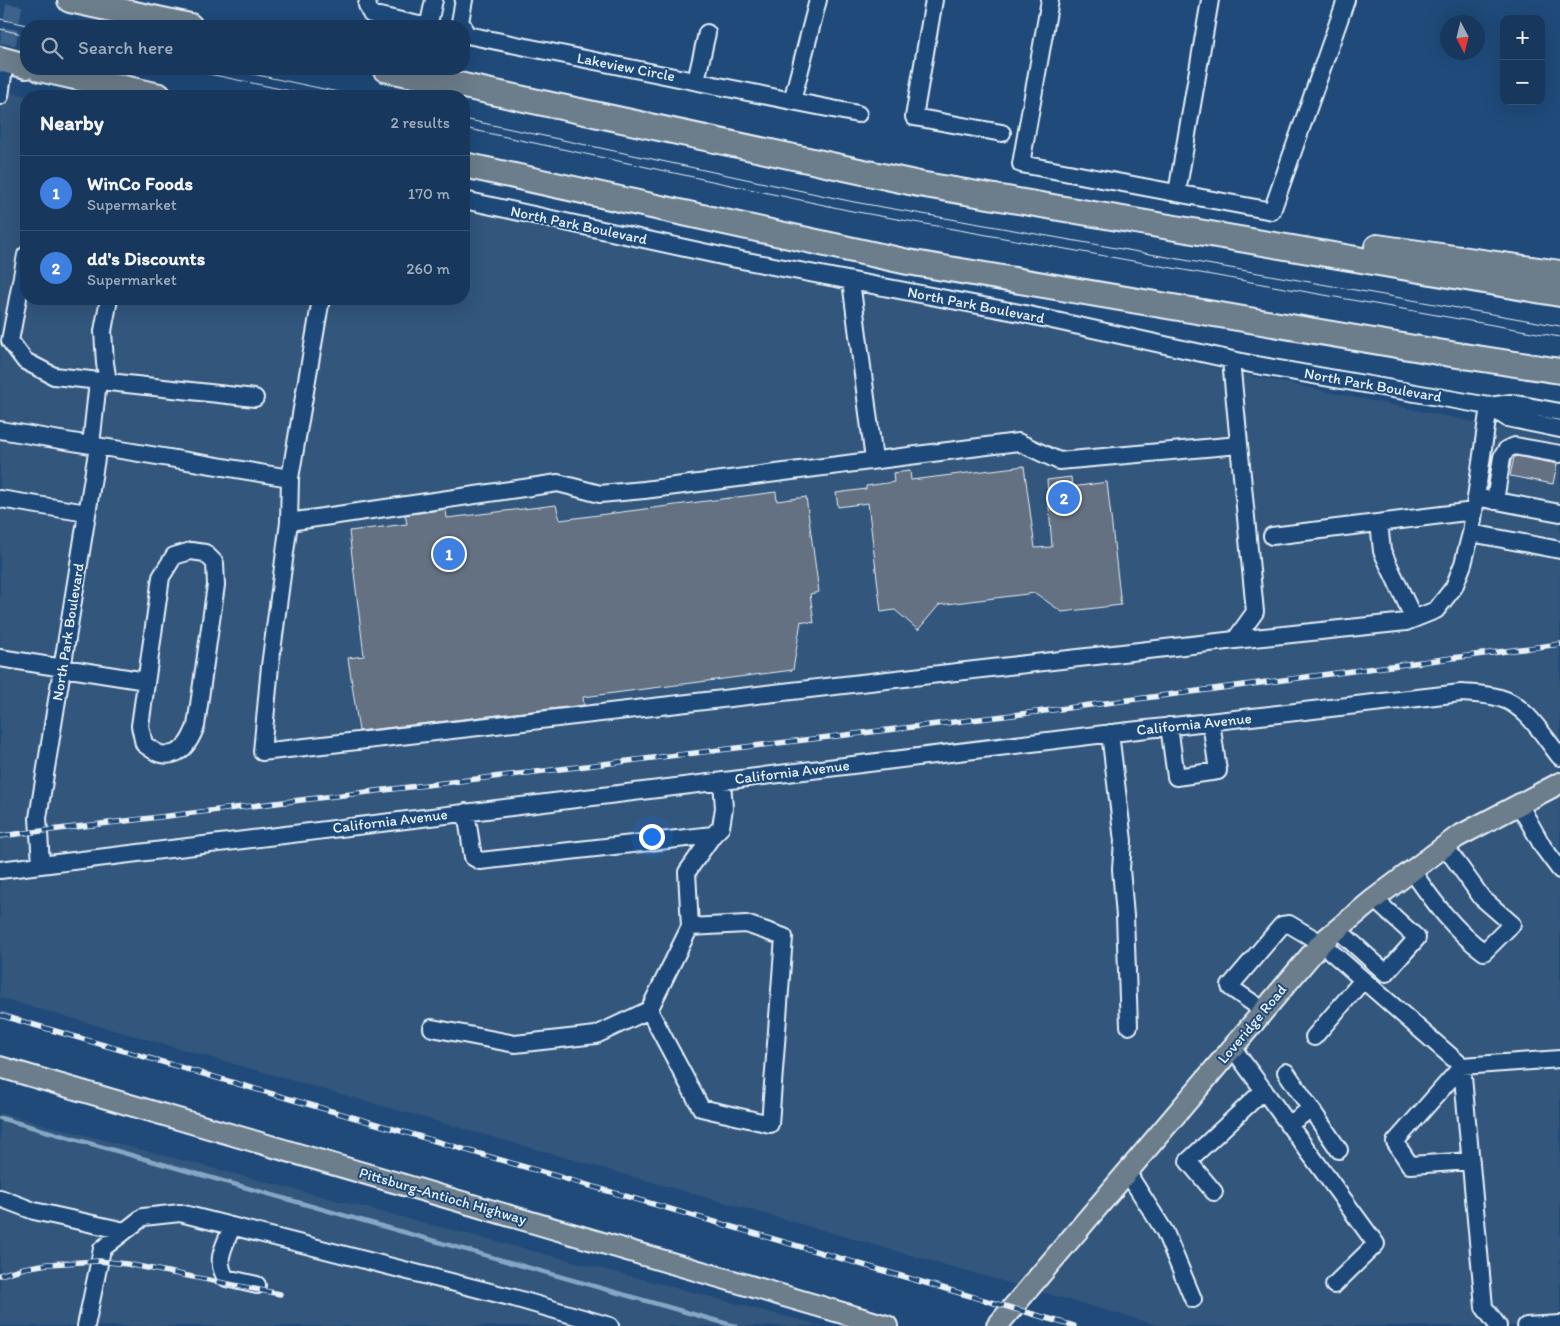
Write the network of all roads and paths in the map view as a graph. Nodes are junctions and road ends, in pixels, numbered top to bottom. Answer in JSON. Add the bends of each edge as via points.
{"nodes":[{"id":1,"x":70,"y":0,"type":"edge"},
{"id":2,"x":368,"y":0,"type":"edge"},
{"id":3,"x":434,"y":0,"type":"edge"},
{"id":4,"x":464,"y":0,"type":"edge"},
{"id":5,"x":818,"y":0,"type":"edge"},
{"id":6,"x":934,"y":0,"type":"edge"},
{"id":7,"x":1050,"y":0,"type":"edge"},
{"id":8,"x":1210,"y":0,"type":"edge"},
{"id":9,"x":1344,"y":1,"type":"edge"},
{"id":10,"x":162,"y":20,"type":"edge"},
{"id":11,"x":396,"y":20,"type":"edge"},
{"id":12,"x":430,"y":20,"type":"edge"},
{"id":13,"x":460,"y":20,"type":"edge"},
{"id":14,"x":708,"y":33,"type":"dead end"},
{"id":15,"x":470,"y":36,"type":"edge"},
{"id":16,"x":10,"y":64,"type":"edge"},
{"id":17,"x":66,"y":75,"type":"edge"},
{"id":18,"x":413,"y":75,"type":"edge"},
{"id":19,"x":696,"y":81,"type":"junction"},
{"id":20,"x":133,"y":90,"type":"edge"},
{"id":21,"x":0,"y":96,"type":"edge"},
{"id":22,"x":792,"y":101,"type":"junction"},
{"id":23,"x":858,"y":114,"type":"dead end"},
{"id":24,"x":1002,"y":133,"type":"dead end"},
{"id":25,"x":470,"y":167,"type":"edge"},
{"id":26,"x":1176,"y":193,"type":"junction"},
{"id":27,"x":470,"y":201,"type":"edge"},
{"id":28,"x":1242,"y":240,"type":"junction"},
{"id":29,"x":1560,"y":272,"type":"edge"},
{"id":30,"x":851,"y":281,"type":"junction"},
{"id":31,"x":20,"y":287,"type":"edge"},
{"id":32,"x":1560,"y":294,"type":"edge"},
{"id":33,"x":108,"y":305,"type":"edge"},
{"id":34,"x":320,"y":305,"type":"edge"},
{"id":35,"x":1231,"y":360,"type":"junction"},
{"id":36,"x":1560,"y":371,"type":"edge"},
{"id":37,"x":103,"y":381,"type":"junction"},
{"id":38,"x":256,"y":398,"type":"dead end"},
{"id":39,"x":1489,"y":406,"type":"junction"},
{"id":40,"x":1560,"y":412,"type":"edge"},
{"id":41,"x":1560,"y":429,"type":"edge"},
{"id":42,"x":0,"y":430,"type":"edge"},
{"id":43,"x":94,"y":445,"type":"junction"},
{"id":44,"x":1239,"y":445,"type":"junction"},
{"id":45,"x":1560,"y":454,"type":"edge"},
{"id":46,"x":874,"y":460,"type":"junction"},
{"id":47,"x":290,"y":478,"type":"junction"},
{"id":48,"x":0,"y":499,"type":"edge"},
{"id":49,"x":1495,"y":501,"type":"junction"},
{"id":50,"x":1475,"y":504,"type":"junction"},
{"id":51,"x":87,"y":513,"type":"junction"},
{"id":52,"x":1560,"y":513,"type":"edge"},
{"id":53,"x":289,"y":522,"type":"junction"},
{"id":54,"x":1379,"y":523,"type":"junction"},
{"id":55,"x":1471,"y":533,"type":"junction"},
{"id":56,"x":1272,"y":536,"type":"dead end"},
{"id":57,"x":1560,"y":550,"type":"edge"},
{"id":58,"x":1414,"y":619,"type":"junction"},
{"id":59,"x":1235,"y":640,"type":"junction"},
{"id":60,"x":0,"y":658,"type":"edge"},
{"id":61,"x":62,"y":667,"type":"junction"},
{"id":62,"x":146,"y":681,"type":"junction"},
{"id":63,"x":1211,"y":722,"type":"junction"},
{"id":64,"x":1169,"y":726,"type":"junction"},
{"id":65,"x":1110,"y":733,"type":"junction"},
{"id":66,"x":1560,"y":757,"type":"edge"},
{"id":67,"x":722,"y":781,"type":"junction"},
{"id":68,"x":1560,"y":783,"type":"edge"},
{"id":69,"x":1519,"y":804,"type":"junction"},
{"id":70,"x":466,"y":812,"type":"junction"},
{"id":71,"x":713,"y":835,"type":"junction"},
{"id":72,"x":1445,"y":846,"type":"junction"},
{"id":73,"x":41,"y":864,"type":"junction"},
{"id":74,"x":0,"y":870,"type":"edge"},
{"id":75,"x":1560,"y":870,"type":"edge"},
{"id":76,"x":1412,"y":871,"type":"junction"},
{"id":77,"x":1374,"y":899,"type":"junction"},
{"id":78,"x":690,"y":927,"type":"junction"},
{"id":79,"x":1338,"y":929,"type":"junction"},
{"id":80,"x":1321,"y":943,"type":"junction"},
{"id":81,"x":1363,"y":980,"type":"junction"},
{"id":82,"x":649,"y":1010,"type":"junction"},
{"id":83,"x":1264,"y":1010,"type":"junction"},
{"id":84,"x":1129,"y":1026,"type":"dead end"},
{"id":85,"x":432,"y":1028,"type":"dead end"},
{"id":86,"x":1314,"y":1037,"type":"dead end"},
{"id":87,"x":1232,"y":1047,"type":"junction"},
{"id":88,"x":1560,"y":1059,"type":"edge"},
{"id":89,"x":1462,"y":1066,"type":"junction"},
{"id":90,"x":0,"y":1067,"type":"edge"},
{"id":91,"x":1286,"y":1072,"type":"dead end"},
{"id":92,"x":1264,"y":1090,"type":"junction"},
{"id":93,"x":1311,"y":1109,"type":"junction"},
{"id":94,"x":1288,"y":1124,"type":"junction"},
{"id":95,"x":1339,"y":1150,"type":"dead end"},
{"id":96,"x":1471,"y":1161,"type":"junction"},
{"id":97,"x":1127,"y":1172,"type":"junction"},
{"id":98,"x":1214,"y":1192,"type":"dead end"},
{"id":99,"x":0,"y":1198,"type":"edge"},
{"id":100,"x":232,"y":1227,"type":"junction"},
{"id":101,"x":125,"y":1231,"type":"junction"},
{"id":102,"x":257,"y":1285,"type":"dead end"},
{"id":103,"x":1334,"y":1285,"type":"dead end"},
{"id":104,"x":1194,"y":1299,"type":"dead end"},
{"id":105,"x":1560,"y":1324,"type":"edge"},
{"id":106,"x":86,"y":1326,"type":"edge"},
{"id":107,"x":610,"y":1326,"type":"edge"},
{"id":108,"x":887,"y":1326,"type":"edge"},
{"id":109,"x":998,"y":1326,"type":"edge"},
{"id":110,"x":1498,"y":1326,"type":"edge"},
{"id":111,"x":1526,"y":1326,"type":"edge"}],
"edges":[{"from":1,"to":10,"type":"highway"},
{"from":2,"to":11,"type":"street","via":[[372,14]]},
{"from":3,"to":12,"type":"street"},
{"from":4,"to":13,"type":"street","name":"Lakeview Circle"},
{"from":5,"to":22,"type":"street"},
{"from":6,"to":24,"type":"street","via":[[914,117]]},
{"from":7,"to":26,"type":"street","via":[[1020,164]]},
{"from":8,"to":26,"type":"street"},
{"from":9,"to":26,"type":"street","via":[[1272,211]]},
{"from":14,"to":19,"type":"street"},
{"from":15,"to":19,"type":"street","name":"Lakeview Circle"},
{"from":16,"to":21,"type":"street"},
{"from":17,"to":20,"type":"highway"},
{"from":18,"to":28,"type":"highway","via":[[919,184]]},
{"from":19,"to":22,"type":"street","name":"Lakeview Circle"},
{"from":22,"to":23,"type":"street","name":"Lakeview Circle"},
{"from":25,"to":36,"type":"highway","via":[[908,262]]},
{"from":27,"to":30,"type":"street","name":"North Park Boulevard"},
{"from":28,"to":29,"type":"highway","via":[[1289,235]]},
{"from":28,"to":32,"type":"highway"},
{"from":30,"to":35,"type":"street","name":"North Park Boulevard","via":[[1020,313]]},
{"from":30,"to":46,"type":"street"},
{"from":31,"to":37,"type":"street","via":[[10,341],[25,361],[54,376]]},
{"from":33,"to":37,"type":"street","name":"North Park Boulevard","via":[[103,331]]},
{"from":34,"to":47,"type":"street"},
{"from":35,"to":39,"type":"street","name":"North Park Boulevard"},
{"from":35,"to":44,"type":"street"},
{"from":37,"to":38,"type":"street"},
{"from":37,"to":43,"type":"street","name":"North Park Boulevard"},
{"from":39,"to":40,"type":"street","name":"North Park Boulevard","via":[[1511,403]]},
{"from":39,"to":41,"type":"street","name":"North Park Boulevard","via":[[1508,418]]},
{"from":39,"to":50,"type":"street"},
{"from":42,"to":43,"type":"street"},
{"from":43,"to":47,"type":"street"},
{"from":43,"to":51,"type":"street","name":"North Park Boulevard"},
{"from":44,"to":46,"type":"street","via":[[1059,461],[1018,442]]},
{"from":44,"to":59,"type":"street","via":[[1255,612]]},
{"from":45,"to":49,"type":"street","via":[[1516,446],[1507,449],[1502,457]]},
{"from":46,"to":53,"type":"street","via":[[600,494],[558,482]]},
{"from":47,"to":53,"type":"street"},
{"from":48,"to":51,"type":"street"},
{"from":49,"to":50,"type":"street"},
{"from":49,"to":52,"type":"street"},
{"from":50,"to":54,"type":"street"},
{"from":50,"to":55,"type":"street"},
{"from":51,"to":61,"type":"street","name":"North Park Boulevard"},
{"from":53,"to":59,"type":"street","via":[[262,752]]},
{"from":54,"to":56,"type":"street"},
{"from":54,"to":58,"type":"street","via":[[1382,551]]},
{"from":55,"to":57,"type":"street"},
{"from":55,"to":58,"type":"street","via":[[1454,587],[1436,610]]},
{"from":58,"to":59,"type":"street"},
{"from":60,"to":61,"type":"street"},
{"from":61,"to":62,"type":"street"},
{"from":61,"to":73,"type":"street","name":"North Park Boulevard","via":[[38,818]]},
{"from":62,"to":62,"type":"street","via":[[140,726],[144,744],[160,754],[178,753],[190,741],[196,726],[216,585],[215,563],[205,553],[191,551],[174,556],[161,578]]},
{"from":63,"to":64,"type":"street","name":"California Avenue"},
{"from":63,"to":64,"type":"street","via":[[1218,771],[1176,777]]},
{"from":63,"to":66,"type":"street","name":"California Avenue","via":[[1461,693],[1484,694],[1515,705]]},
{"from":64,"to":65,"type":"street","name":"California Avenue"},
{"from":65,"to":67,"type":"street","name":"California Avenue"},
{"from":65,"to":84,"type":"street","via":[[1123,841],[1121,869]]},
{"from":67,"to":70,"type":"street","name":"California Avenue"},
{"from":67,"to":71,"type":"street","via":[[724,808],[721,827]]},
{"from":68,"to":69,"type":"main road","name":"Loveridge Road"},
{"from":69,"to":72,"type":"main road","name":"Loveridge Road"},
{"from":69,"to":75,"type":"street"},
{"from":70,"to":71,"type":"street","via":[[473,857],[480,861]]},
{"from":70,"to":73,"type":"street","name":"California Avenue"},
{"from":71,"to":78,"type":"street","via":[[687,872]]},
{"from":72,"to":76,"type":"main road","name":"Loveridge Road"},
{"from":72,"to":76,"type":"street","via":[[1482,898],[1512,924],[1484,952],[1454,926]]},
{"from":73,"to":74,"type":"street","name":"California Avenue"},
{"from":76,"to":77,"type":"main road","name":"Loveridge Road"},
{"from":77,"to":79,"type":"main road","name":"Loveridge Road"},
{"from":77,"to":79,"type":"street","via":[[1417,938],[1386,973]]},
{"from":78,"to":82,"type":"street"},
{"from":78,"to":82,"type":"street","via":[[746,924],[784,937],[770,1124],[701,1108]]},
{"from":79,"to":80,"type":"main road","name":"Loveridge Road"},
{"from":80,"to":81,"type":"street"},
{"from":80,"to":83,"type":"main road","name":"Loveridge Road"},
{"from":80,"to":83,"type":"street","via":[[1285,924],[1230,984],[1230,988]]},
{"from":81,"to":86,"type":"street"},
{"from":81,"to":89,"type":"street"},
{"from":82,"to":85,"type":"street","via":[[596,1034],[515,1044]]},
{"from":83,"to":87,"type":"main road","name":"Loveridge Road"},
{"from":87,"to":92,"type":"street"},
{"from":87,"to":97,"type":"main road","name":"Loveridge Road"},
{"from":88,"to":89,"type":"street"},
{"from":89,"to":96,"type":"street"},
{"from":89,"to":96,"type":"street","via":[[1395,1142],[1410,1165]]},
{"from":90,"to":108,"type":"main road","name":"Pittsburg-Antioch Highway"},
{"from":91,"to":93,"type":"street"},
{"from":92,"to":94,"type":"street"},
{"from":92,"to":98,"type":"street","via":[[1188,1161]]},
{"from":93,"to":94,"type":"street"},
{"from":93,"to":95,"type":"street"},
{"from":94,"to":103,"type":"street","via":[[1376,1244]]},
{"from":96,"to":110,"type":"street","via":[[1484,1307]]},
{"from":97,"to":104,"type":"street","via":[[1165,1232]]},
{"from":97,"to":109,"type":"main road","name":"Loveridge Road"},
{"from":99,"to":101,"type":"street","via":[[34,1211]]},
{"from":100,"to":101,"type":"street","via":[[180,1214],[143,1217]]},
{"from":100,"to":102,"type":"street","via":[[219,1260],[222,1271],[226,1278]]},
{"from":100,"to":107,"type":"street","via":[[514,1298]]},
{"from":101,"to":106,"type":"street","via":[[102,1249]]},
{"from":105,"to":111,"type":"street"}]}
